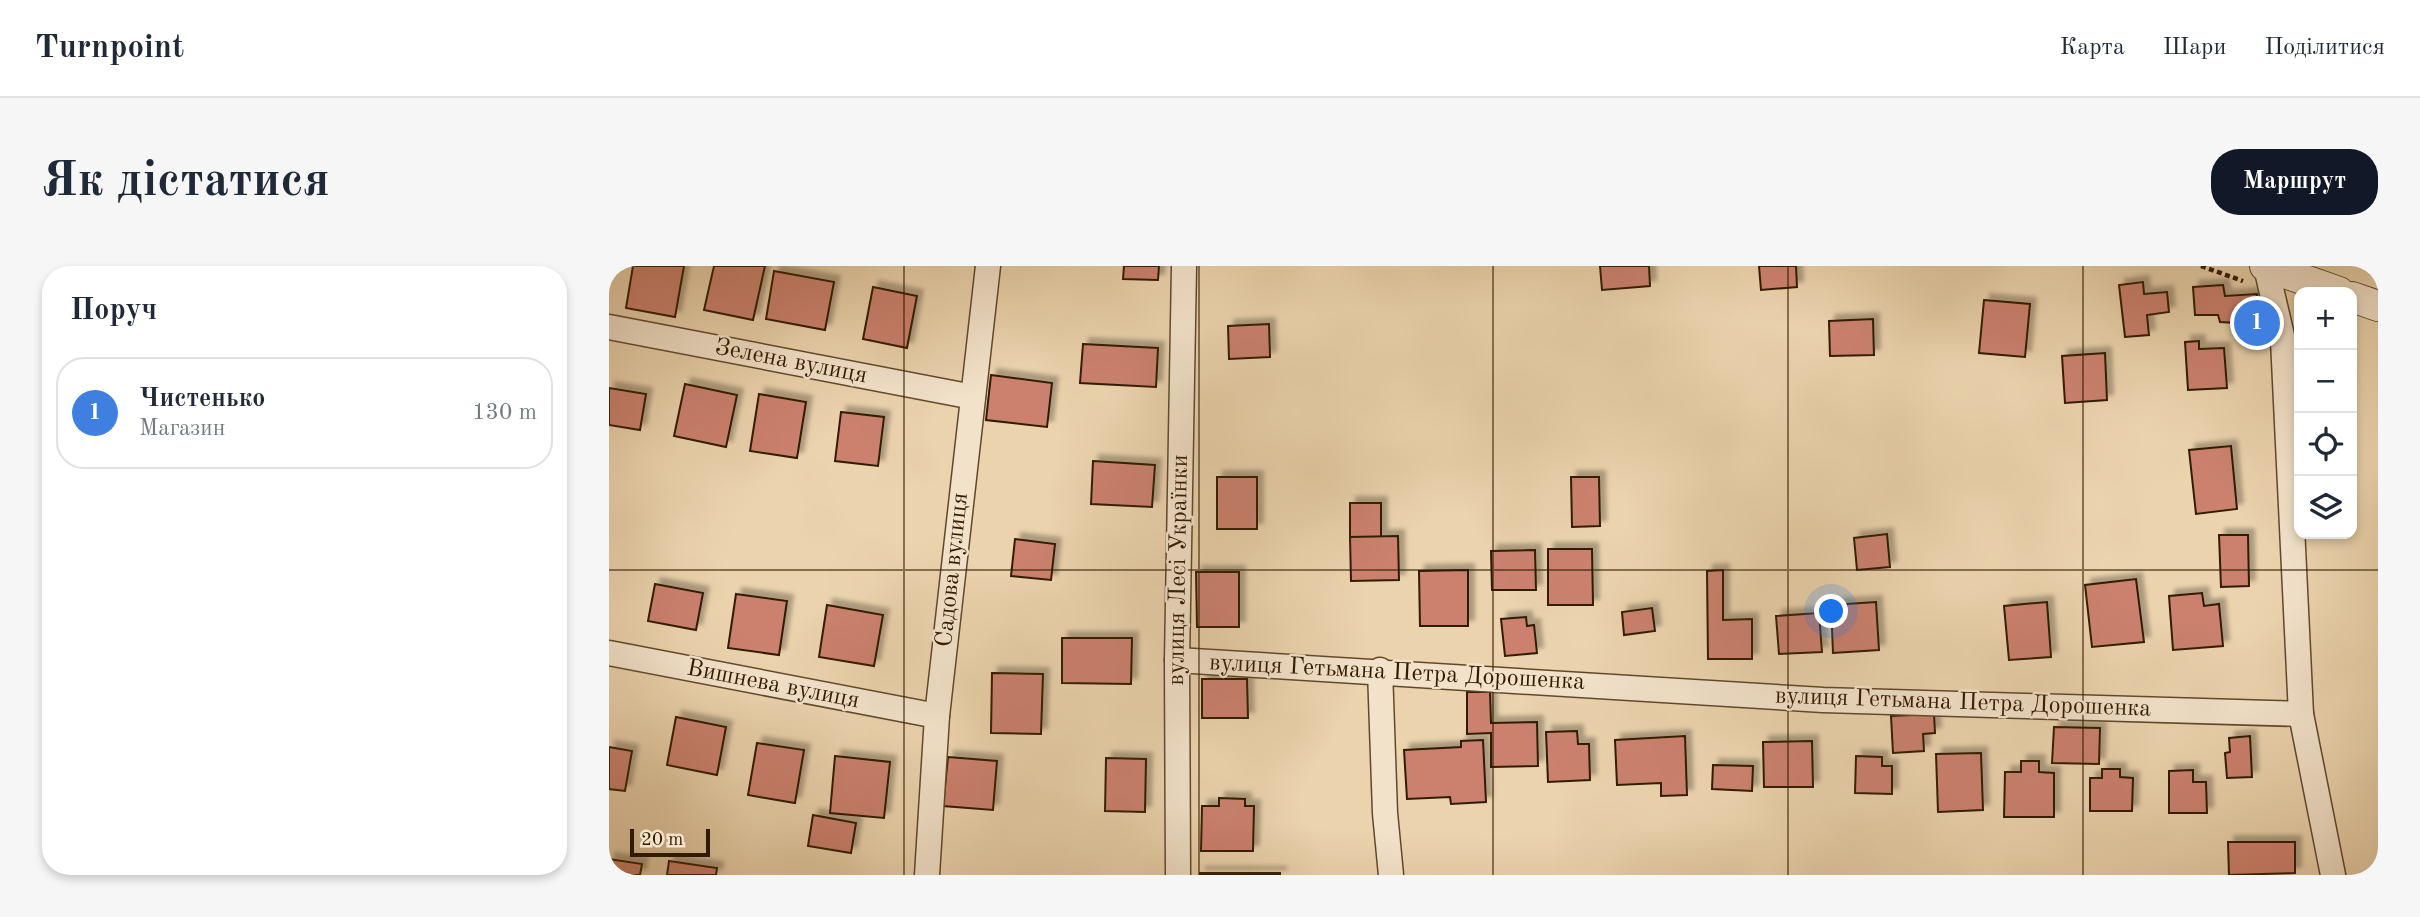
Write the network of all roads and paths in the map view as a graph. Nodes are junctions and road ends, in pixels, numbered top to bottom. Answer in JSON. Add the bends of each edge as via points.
{"nodes":[{"id":1,"x":988,"y":266,"type":"edge"},
{"id":2,"x":1184,"y":266,"type":"edge"},
{"id":3,"x":2266,"y":266,"type":"edge"},
{"id":4,"x":2325,"y":287,"type":"edge"},
{"id":5,"x":2357,"y":299,"type":"edge"},
{"id":6,"x":2378,"y":306,"type":"edge"},
{"id":7,"x":609,"y":327,"type":"edge"},
{"id":8,"x":973,"y":397,"type":"junction"},
{"id":9,"x":609,"y":653,"type":"edge"},
{"id":10,"x":1177,"y":660,"type":"junction"},
{"id":11,"x":1380,"y":670,"type":"junction"},
{"id":12,"x":2301,"y":714,"type":"junction"},
{"id":13,"x":937,"y":716,"type":"junction"},
{"id":14,"x":927,"y":875,"type":"edge"},
{"id":15,"x":1178,"y":875,"type":"edge"},
{"id":16,"x":1391,"y":875,"type":"edge"},
{"id":17,"x":2333,"y":875,"type":"edge"}],
"edges":[{"from":1,"to":8,"type":"street","name":"Садова вулиця"},
{"from":2,"to":10,"type":"street","name":"вулиця Лесі Українки"},
{"from":3,"to":4,"type":"street"},
{"from":3,"to":12,"type":"street","via":[[2283,340]]},
{"from":5,"to":6,"type":"street"},
{"from":7,"to":8,"type":"street","name":"Зелена вулиця"},
{"from":8,"to":13,"type":"street","name":"Садова вулиця"},
{"from":9,"to":13,"type":"street","name":"Вишнева вулиця"},
{"from":10,"to":11,"type":"street","name":"вулиця Гетьмана Петра Дорошенка"},
{"from":10,"to":15,"type":"street","name":"вулиця Лесі Українки"},
{"from":11,"to":12,"type":"street","name":"вулиця Гетьмана Петра Дорошенка","via":[[1823,699]]},
{"from":11,"to":16,"type":"street"},
{"from":12,"to":17,"type":"street"},
{"from":13,"to":14,"type":"street","name":"Садова вулиця"}]}
